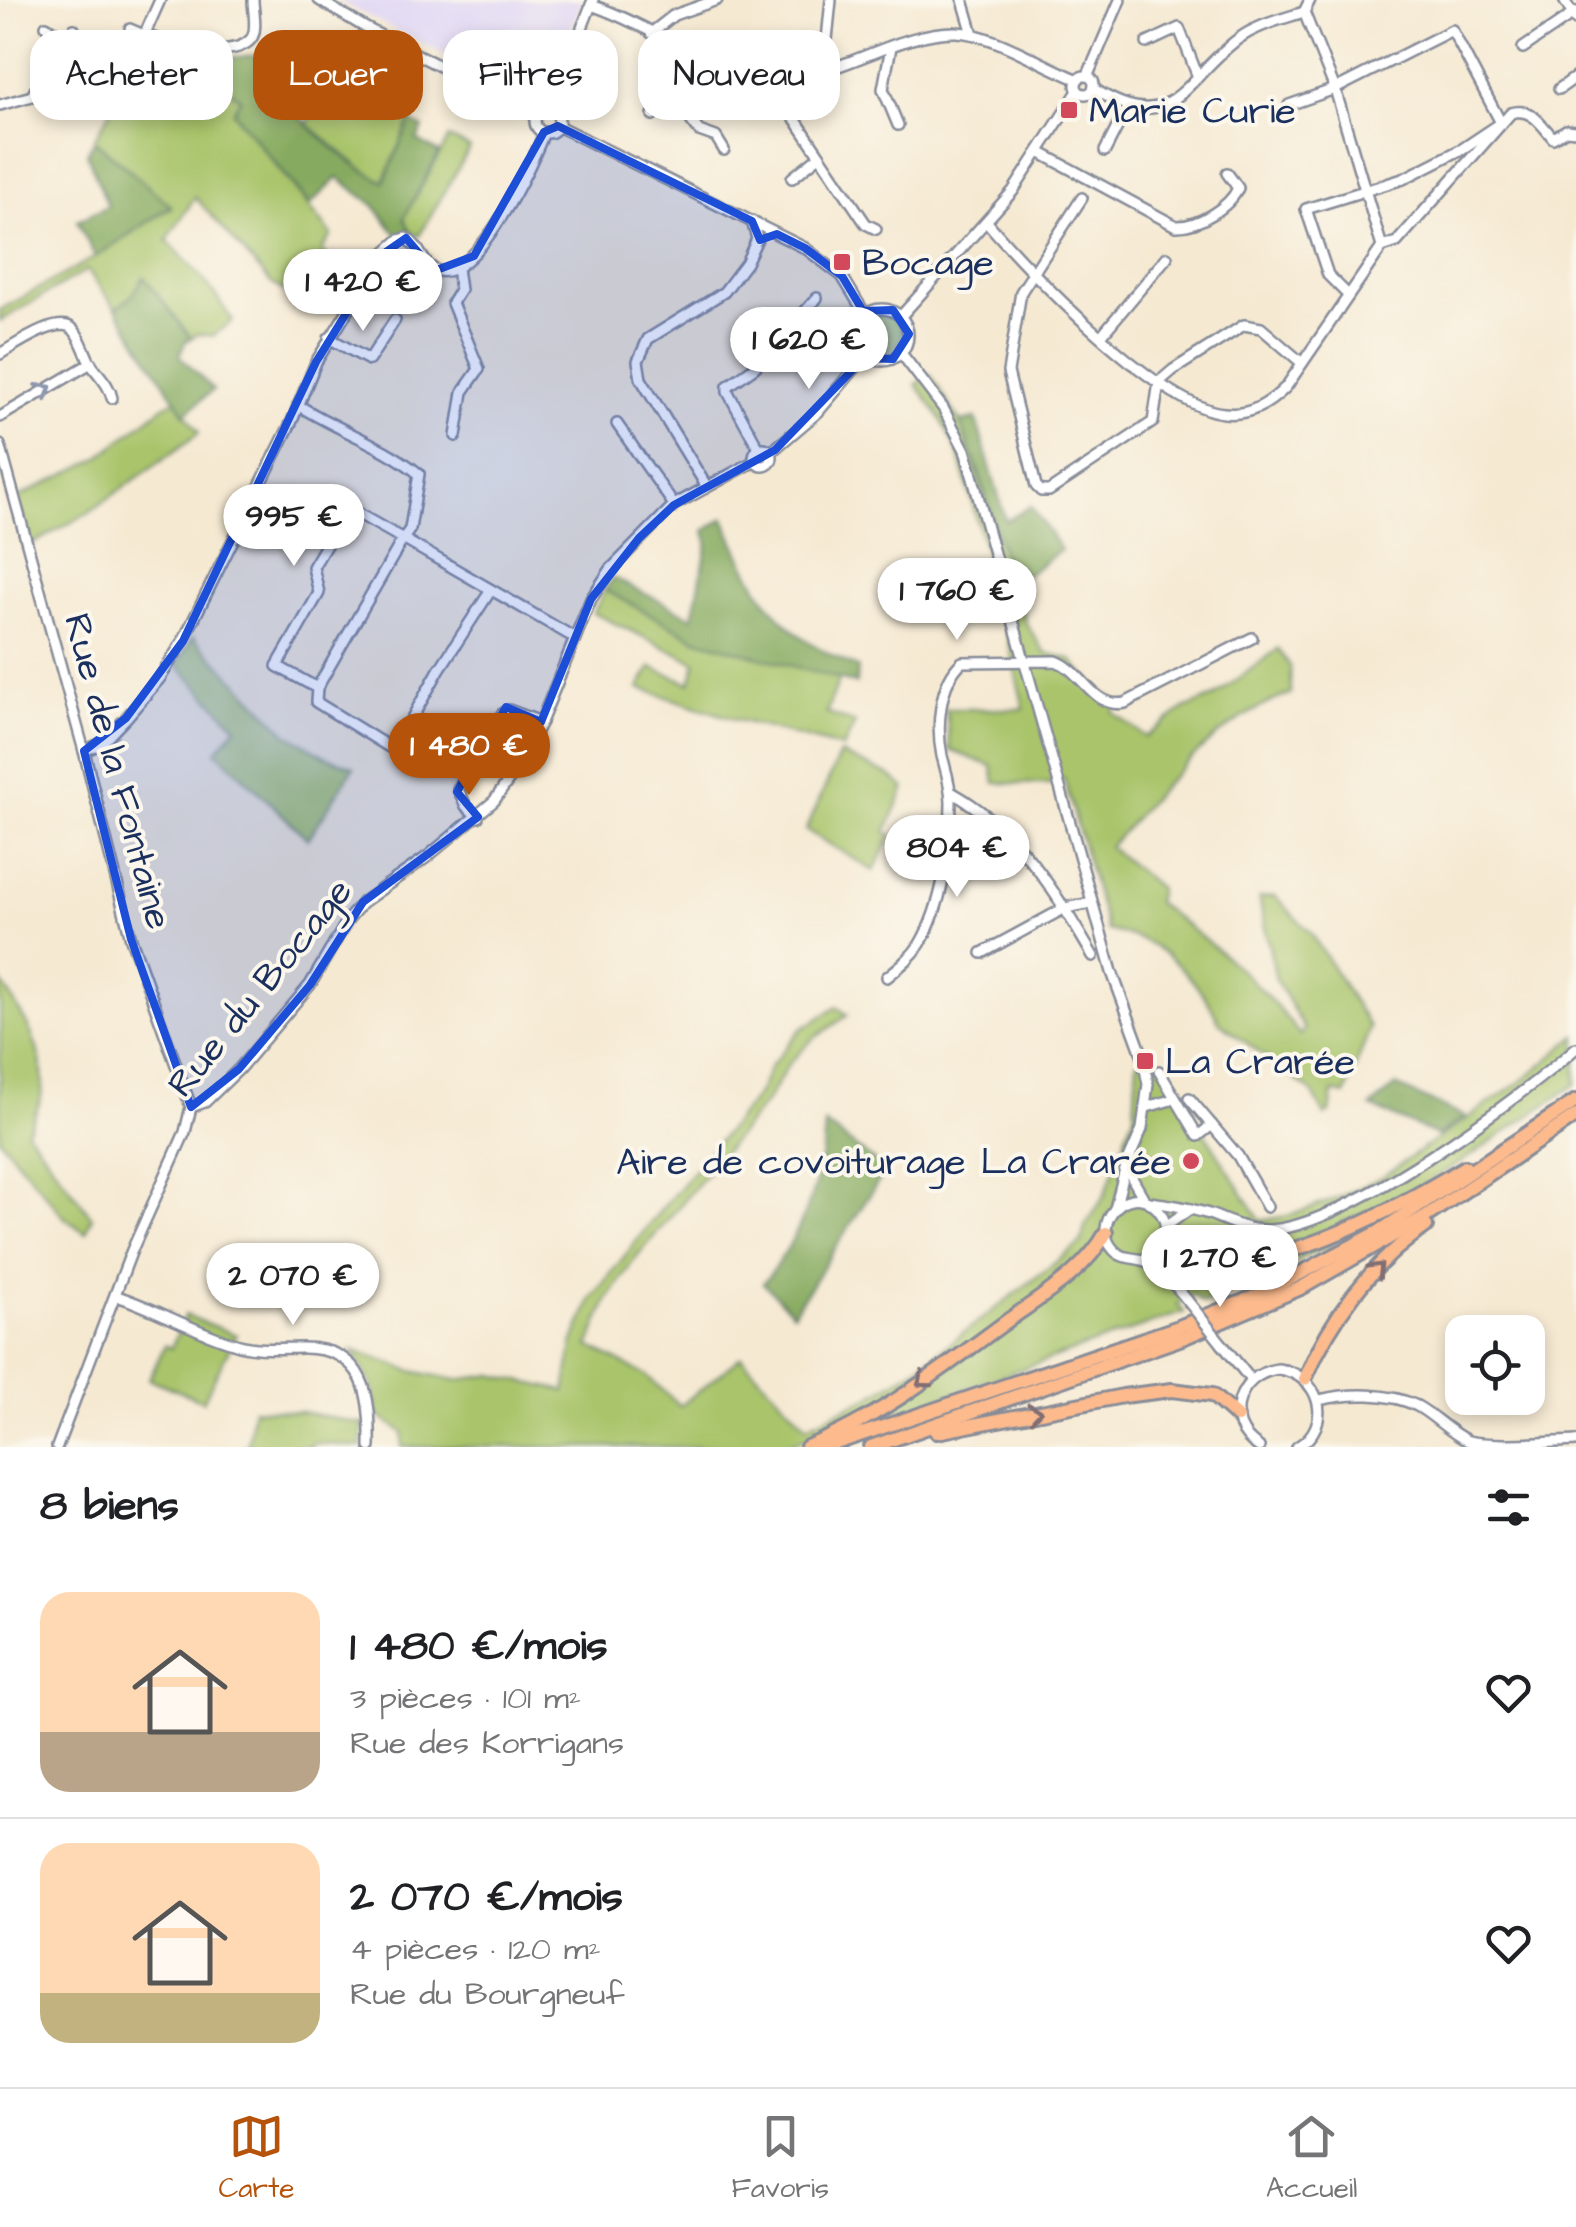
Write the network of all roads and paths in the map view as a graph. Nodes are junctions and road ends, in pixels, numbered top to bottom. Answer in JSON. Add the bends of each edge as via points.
{"nodes":[{"id":1,"x":160,"y":0,"type":"edge"},
{"id":2,"x":253,"y":0,"type":"edge"},
{"id":3,"x":319,"y":0,"type":"edge"},
{"id":4,"x":717,"y":0,"type":"edge"},
{"id":5,"x":831,"y":0,"type":"edge"},
{"id":6,"x":963,"y":0,"type":"edge"},
{"id":7,"x":1120,"y":0,"type":"edge"},
{"id":8,"x":1310,"y":0,"type":"edge"},
{"id":9,"x":1564,"y":0,"type":"edge"},
{"id":10,"x":592,"y":3,"type":"edge"},
{"id":11,"x":1304,"y":12,"type":"junction"},
{"id":12,"x":1575,"y":16,"type":"edge"},
{"id":13,"x":46,"y":26,"type":"dead end"},
{"id":14,"x":53,"y":30,"type":"edge"},
{"id":15,"x":147,"y":30,"type":"edge"},
{"id":16,"x":581,"y":30,"type":"edge"},
{"id":17,"x":643,"y":30,"type":"edge"},
{"id":18,"x":656,"y":30,"type":"edge"},
{"id":19,"x":828,"y":30,"type":"edge"},
{"id":20,"x":973,"y":34,"type":"junction"},
{"id":21,"x":1147,"y":43,"type":"dead end"},
{"id":22,"x":233,"y":47,"type":"edge"},
{"id":23,"x":891,"y":47,"type":"junction"},
{"id":24,"x":1522,"y":48,"type":"dead end"},
{"id":25,"x":840,"y":64,"type":"edge"},
{"id":26,"x":443,"y":68,"type":"edge"},
{"id":27,"x":1083,"y":77,"type":"junction"},
{"id":28,"x":1198,"y":77,"type":"junction"},
{"id":29,"x":1576,"y":77,"type":"edge"},
{"id":30,"x":1094,"y":88,"type":"junction"},
{"id":31,"x":1559,"y":88,"type":"dead end"},
{"id":32,"x":1334,"y":89,"type":"junction"},
{"id":33,"x":1078,"y":91,"type":"junction"},
{"id":34,"x":30,"y":97,"type":"edge"},
{"id":35,"x":0,"y":105,"type":"edge"},
{"id":36,"x":1289,"y":105,"type":"dead end"},
{"id":37,"x":1128,"y":106,"type":"junction"},
{"id":38,"x":536,"y":120,"type":"edge"},
{"id":39,"x":559,"y":120,"type":"edge"},
{"id":40,"x":691,"y":120,"type":"edge"},
{"id":41,"x":795,"y":120,"type":"edge"},
{"id":42,"x":1501,"y":123,"type":"junction"},
{"id":43,"x":898,"y":125,"type":"dead end"},
{"id":44,"x":558,"y":126,"type":"junction"},
{"id":45,"x":1576,"y":131,"type":"edge"},
{"id":46,"x":544,"y":132,"type":"junction"},
{"id":47,"x":724,"y":150,"type":"dead end"},
{"id":48,"x":1105,"y":151,"type":"dead end"},
{"id":49,"x":1039,"y":152,"type":"junction"},
{"id":50,"x":818,"y":157,"type":"junction"},
{"id":51,"x":1227,"y":172,"type":"dead end"},
{"id":52,"x":792,"y":178,"type":"dead end"},
{"id":53,"x":1364,"y":190,"type":"junction"},
{"id":54,"x":1082,"y":198,"type":"dead end"},
{"id":55,"x":752,"y":221,"type":"junction"},
{"id":56,"x":987,"y":222,"type":"junction"},
{"id":57,"x":876,"y":229,"type":"dead end"},
{"id":58,"x":777,"y":234,"type":"junction"},
{"id":59,"x":1382,"y":247,"type":"junction"},
{"id":60,"x":755,"y":248,"type":"junction"},
{"id":61,"x":1168,"y":257,"type":"dead end"},
{"id":62,"x":457,"y":268,"type":"junction"},
{"id":63,"x":1035,"y":272,"type":"junction"},
{"id":64,"x":1348,"y":294,"type":"junction"},
{"id":65,"x":817,"y":298,"type":"dead end"},
{"id":66,"x":865,"y":314,"type":"junction"},
{"id":67,"x":901,"y":316,"type":"junction"},
{"id":68,"x":395,"y":320,"type":"dead end"},
{"id":69,"x":1101,"y":336,"type":"junction"},
{"id":70,"x":329,"y":338,"type":"junction"},
{"id":71,"x":901,"y":353,"type":"junction"},
{"id":72,"x":0,"y":354,"type":"edge"},
{"id":73,"x":866,"y":356,"type":"junction"},
{"id":74,"x":90,"y":363,"type":"junction"},
{"id":75,"x":1302,"y":363,"type":"junction"},
{"id":76,"x":1159,"y":382,"type":"junction"},
{"id":77,"x":112,"y":398,"type":"dead end"},
{"id":78,"x":298,"y":406,"type":"junction"},
{"id":79,"x":0,"y":417,"type":"edge"},
{"id":80,"x":618,"y":424,"type":"dead end"},
{"id":81,"x":456,"y":436,"type":"dead end"},
{"id":82,"x":0,"y":445,"type":"edge"},
{"id":83,"x":759,"y":449,"type":"junction"},
{"id":84,"x":770,"y":452,"type":"junction"},
{"id":85,"x":755,"y":460,"type":"junction"},
{"id":86,"x":706,"y":488,"type":"junction"},
{"id":87,"x":674,"y":505,"type":"junction"},
{"id":88,"x":403,"y":540,"type":"junction"},
{"id":89,"x":491,"y":590,"type":"junction"},
{"id":90,"x":575,"y":638,"type":"junction"},
{"id":91,"x":1252,"y":638,"type":"dead end"},
{"id":92,"x":1023,"y":660,"type":"junction"},
{"id":93,"x":316,"y":688,"type":"junction"},
{"id":94,"x":540,"y":722,"type":"junction"},
{"id":95,"x":84,"y":751,"type":"junction"},
{"id":96,"x":950,"y":792,"type":"junction"},
{"id":97,"x":478,"y":817,"type":"junction"},
{"id":98,"x":1092,"y":903,"type":"junction"},
{"id":99,"x":1065,"y":908,"type":"junction"},
{"id":100,"x":982,"y":953,"type":"dead end"},
{"id":101,"x":1092,"y":956,"type":"dead end"},
{"id":102,"x":887,"y":977,"type":"dead end"},
{"id":103,"x":1576,"y":1048,"type":"edge"},
{"id":104,"x":1159,"y":1071,"type":"dead end"},
{"id":105,"x":1189,"y":1098,"type":"dead end"},
{"id":106,"x":1174,"y":1099,"type":"junction"},
{"id":107,"x":1576,"y":1102,"type":"edge"},
{"id":108,"x":191,"y":1108,"type":"junction"},
{"id":109,"x":1147,"y":1108,"type":"junction"},
{"id":110,"x":1576,"y":1116,"type":"edge"},
{"id":111,"x":1212,"y":1125,"type":"junction"},
{"id":112,"x":1520,"y":1138,"type":"junction"},
{"id":113,"x":1131,"y":1158,"type":"junction"},
{"id":114,"x":1510,"y":1160,"type":"junction"},
{"id":115,"x":1147,"y":1201,"type":"junction"},
{"id":116,"x":1267,"y":1207,"type":"dead end"},
{"id":117,"x":1116,"y":1208,"type":"junction"},
{"id":118,"x":1190,"y":1209,"type":"junction"},
{"id":119,"x":1106,"y":1233,"type":"junction"},
{"id":120,"x":1165,"y":1236,"type":"junction"},
{"id":121,"x":1144,"y":1260,"type":"junction"},
{"id":122,"x":1176,"y":1286,"type":"junction"},
{"id":123,"x":116,"y":1296,"type":"junction"},
{"id":124,"x":1305,"y":1379,"type":"junction"},
{"id":125,"x":1251,"y":1380,"type":"junction"},
{"id":126,"x":1318,"y":1400,"type":"junction"},
{"id":127,"x":1237,"y":1417,"type":"junction"},
{"id":128,"x":1313,"y":1432,"type":"junction"},
{"id":129,"x":1576,"y":1441,"type":"edge"},
{"id":130,"x":1255,"y":1446,"type":"edge"},
{"id":131,"x":57,"y":1447,"type":"edge"},
{"id":132,"x":370,"y":1447,"type":"edge"},
{"id":133,"x":807,"y":1447,"type":"edge"},
{"id":134,"x":824,"y":1447,"type":"edge"},
{"id":135,"x":871,"y":1447,"type":"edge"},
{"id":136,"x":1297,"y":1447,"type":"edge"},
{"id":137,"x":1317,"y":1447,"type":"edge"}],
"edges":[{"from":1,"to":15,"type":"street"},
{"from":2,"to":22,"type":"street","via":[[254,34]]},
{"from":3,"to":26,"type":"street"},
{"from":4,"to":18,"type":"street","via":[[674,14]]},
{"from":5,"to":19,"type":"street"},
{"from":6,"to":20,"type":"street"},
{"from":7,"to":27,"type":"street"},
{"from":8,"to":11,"type":"street"},
{"from":9,"to":12,"type":"street"},
{"from":10,"to":16,"type":"street"},
{"from":10,"to":17,"type":"street"},
{"from":11,"to":28,"type":"street","via":[[1243,35]]},
{"from":11,"to":32,"type":"street"},
{"from":12,"to":24,"type":"street"},
{"from":13,"to":14,"type":"street"},
{"from":20,"to":23,"type":"street","via":[[931,35]]},
{"from":20,"to":27,"type":"street"},
{"from":21,"to":28,"type":"street","via":[[1179,28]]},
{"from":23,"to":25,"type":"street"},
{"from":23,"to":43,"type":"street","via":[[883,90]]},
{"from":27,"to":30,"type":"street"},
{"from":27,"to":33,"type":"street"},
{"from":28,"to":37,"type":"street","via":[[1165,107]]},
{"from":29,"to":31,"type":"street"},
{"from":30,"to":33,"type":"street"},
{"from":30,"to":37,"type":"street"},
{"from":32,"to":36,"type":"street"},
{"from":32,"to":42,"type":"street","via":[[1452,30]]},
{"from":32,"to":53,"type":"street"},
{"from":33,"to":49,"type":"street"},
{"from":34,"to":35,"type":"street"},
{"from":37,"to":48,"type":"street"},
{"from":38,"to":46,"type":"street"},
{"from":39,"to":44,"type":"street"},
{"from":40,"to":47,"type":"street"},
{"from":41,"to":50,"type":"street"},
{"from":42,"to":45,"type":"street","via":[[1520,110],[1554,138]]},
{"from":42,"to":53,"type":"street","via":[[1403,179]]},
{"from":42,"to":59,"type":"street","via":[[1397,242]]},
{"from":44,"to":46,"type":"street"},
{"from":44,"to":55,"type":"street"},
{"from":46,"to":62,"type":"street","via":[[484,244]]},
{"from":49,"to":51,"type":"street","via":[[1176,226],[1194,224],[1233,197],[1238,188]]},
{"from":49,"to":56,"type":"street"},
{"from":50,"to":52,"type":"street"},
{"from":50,"to":57,"type":"street"},
{"from":53,"to":59,"type":"street"},
{"from":53,"to":64,"type":"street","via":[[1306,209],[1328,275]]},
{"from":54,"to":63,"type":"street"},
{"from":55,"to":58,"type":"street"},
{"from":55,"to":60,"type":"street"},
{"from":56,"to":63,"type":"street"},
{"from":56,"to":67,"type":"street"},
{"from":58,"to":60,"type":"street"},
{"from":58,"to":66,"type":"street","via":[[834,268]]},
{"from":59,"to":64,"type":"street"},
{"from":60,"to":86,"type":"street","via":[[724,292],[648,339],[638,361],[641,380]]},
{"from":61,"to":69,"type":"street"},
{"from":62,"to":70,"type":"street","via":[[430,268],[416,243],[398,240]]},
{"from":62,"to":81,"type":"street","via":[[460,290],[452,303],[479,369],[463,392]]},
{"from":63,"to":69,"type":"street"},
{"from":63,"to":76,"type":"street","via":[[1020,292],[1008,372],[1041,491],[1154,422]]},
{"from":64,"to":75,"type":"street"},
{"from":65,"to":83,"type":"street","via":[[755,367],[728,386]]},
{"from":66,"to":67,"type":"street","via":[[883,308]]},
{"from":66,"to":73,"type":"street","via":[[856,330]]},
{"from":67,"to":71,"type":"street","via":[[909,334]]},
{"from":68,"to":70,"type":"street","via":[[370,360]]},
{"from":69,"to":76,"type":"street"},
{"from":70,"to":78,"type":"street"},
{"from":71,"to":73,"type":"street","via":[[884,361]]},
{"from":71,"to":92,"type":"street","via":[[965,450]]},
{"from":72,"to":74,"type":"street","via":[[64,324],[74,329]]},
{"from":73,"to":84,"type":"street","via":[[818,412]]},
{"from":74,"to":77,"type":"street"},
{"from":79,"to":74,"type":"street","one_way":true},
{"from":75,"to":76,"type":"street","via":[[1270,403],[1247,412],[1205,408]]},
{"from":75,"to":76,"type":"street","via":[[1260,328],[1244,326]]},
{"from":78,"to":88,"type":"street","via":[[419,474]]},
{"from":78,"to":95,"type":"street","via":[[184,642],[126,718]]},
{"from":80,"to":87,"type":"street"},
{"from":82,"to":95,"type":"street","name":"Rue de la Fontaine"},
{"from":83,"to":84,"type":"street"},
{"from":83,"to":85,"type":"street"},
{"from":84,"to":85,"type":"street","via":[[767,464]]},
{"from":85,"to":86,"type":"street","name":"Rue du Bocage"},
{"from":86,"to":87,"type":"street","name":"Rue du Bocage"},
{"from":87,"to":90,"type":"street","name":"Rue du Bocage","via":[[611,569]]},
{"from":88,"to":89,"type":"street"},
{"from":88,"to":93,"type":"street"},
{"from":88,"to":93,"type":"street","via":[[348,508],[324,546],[313,567],[319,593],[277,666]]},
{"from":89,"to":90,"type":"street"},
{"from":89,"to":93,"type":"street","via":[[398,744],[389,747],[316,702]]},
{"from":90,"to":94,"type":"street","name":"Rue du Bocage"},
{"from":91,"to":92,"type":"street","via":[[1112,705],[1068,666]]},
{"from":92,"to":96,"type":"street","via":[[962,662],[953,670],[940,720]]},
{"from":92,"to":98,"type":"street"},
{"from":94,"to":97,"type":"street","name":"Rue du Bocage","via":[[514,774]]},
{"from":94,"to":97,"type":"street","via":[[508,710],[502,714],[458,789]]},
{"from":95,"to":108,"type":"street","name":"Rue de la Fontaine","via":[[131,938]]},
{"from":96,"to":99,"type":"street","via":[[1014,840]]},
{"from":96,"to":102,"type":"street","via":[[940,893],[907,960]]},
{"from":97,"to":108,"type":"street","name":"Rue du Bocage","via":[[362,902],[310,985],[240,1068]]},
{"from":98,"to":99,"type":"street"},
{"from":98,"to":109,"type":"street","via":[[1142,1054]]},
{"from":99,"to":100,"type":"street"},
{"from":99,"to":101,"type":"street"},
{"from":103,"to":118,"type":"street","via":[[1386,1184],[1310,1220],[1254,1229]]},
{"from":104,"to":106,"type":"street"},
{"from":105,"to":111,"type":"street"},
{"from":106,"to":109,"type":"street"},
{"from":106,"to":111,"type":"street","via":[[1198,1136]]},
{"from":107,"to":112,"type":"highway"},
{"from":108,"to":123,"type":"street","name":"Rue du Bocage"},
{"from":109,"to":113,"type":"street"},
{"from":110,"to":114,"type":"highway"},
{"from":111,"to":116,"type":"street"},
{"from":112,"to":120,"type":"highway","via":[[1380,1216],[1287,1250],[1214,1262]]},
{"from":112,"to":134,"type":"highway","via":[[1379,1232],[1261,1294]]},
{"from":113,"to":115,"type":"street","via":[[1132,1178]]},
{"from":113,"to":117,"type":"street"},
{"from":124,"to":114,"type":"highway","one_way":true,"via":[[1326,1335],[1378,1267]]},
{"from":114,"to":135,"type":"highway","via":[[1389,1240],[1268,1303]]},
{"from":115,"to":117,"type":"street"},
{"from":115,"to":118,"type":"street"},
{"from":115,"to":120,"type":"street","via":[[1162,1214]]},
{"from":117,"to":119,"type":"street"},
{"from":118,"to":120,"type":"street"},
{"from":119,"to":121,"type":"street","via":[[1114,1252]]},
{"from":119,"to":133,"type":"highway","one_way":true,"via":[[1076,1271],[972,1346],[878,1413]]},
{"from":120,"to":121,"type":"street"},
{"from":120,"to":122,"type":"street"},
{"from":121,"to":122,"type":"street"},
{"from":122,"to":125,"type":"street","bridge":true},
{"from":123,"to":131,"type":"street","name":"Rue du Bocage"},
{"from":123,"to":132,"type":"street","via":[[234,1344],[341,1356],[368,1395]]},
{"from":124,"to":125,"type":"street","via":[[1278,1369]]},
{"from":124,"to":126,"type":"street"},
{"from":125,"to":127,"type":"street"},
{"from":126,"to":128,"type":"street"},
{"from":126,"to":129,"type":"street","via":[[1401,1400],[1470,1442]]},
{"from":127,"to":130,"type":"street"},
{"from":135,"to":127,"type":"highway","one_way":true,"via":[[1153,1392],[1212,1394]]},
{"from":128,"to":136,"type":"street"},
{"from":128,"to":137,"type":"street"}]}
